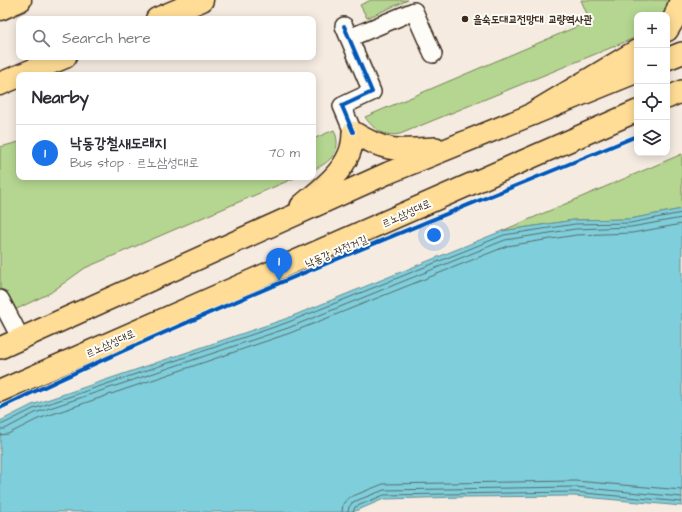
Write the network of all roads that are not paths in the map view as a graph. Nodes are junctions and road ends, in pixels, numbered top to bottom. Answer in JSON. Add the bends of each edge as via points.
{"nodes":[{"id":1,"x":20,"y":0,"type":"edge"},
{"id":2,"x":202,"y":0,"type":"edge"},
{"id":3,"x":681,"y":0,"type":"edge"},
{"id":4,"x":0,"y":9,"type":"edge"},
{"id":5,"x":164,"y":16,"type":"edge"},
{"id":6,"x":670,"y":25,"type":"edge"},
{"id":7,"x":634,"y":53,"type":"edge"},
{"id":8,"x":682,"y":53,"type":"edge"},
{"id":9,"x":433,"y":54,"type":"dead end"},
{"id":10,"x":670,"y":59,"type":"edge"},
{"id":11,"x":58,"y":60,"type":"edge"},
{"id":12,"x":28,"y":72,"type":"edge"},
{"id":13,"x":634,"y":73,"type":"edge"},
{"id":14,"x":16,"y":77,"type":"edge"},
{"id":15,"x":0,"y":84,"type":"edge"},
{"id":16,"x":682,"y":92,"type":"edge"},
{"id":17,"x":670,"y":97,"type":"edge"},
{"id":18,"x":634,"y":112,"type":"edge"},
{"id":19,"x":532,"y":114,"type":"junction"},
{"id":20,"x":354,"y":132,"type":"junction"},
{"id":21,"x":454,"y":146,"type":"junction"},
{"id":22,"x":287,"y":219,"type":"junction"},
{"id":23,"x":0,"y":299,"type":"edge"},
{"id":24,"x":21,"y":339,"type":"junction"},
{"id":25,"x":0,"y":348,"type":"edge"},
{"id":26,"x":0,"y":391,"type":"edge"}],
"edges":[{"from":1,"to":4,"type":"highway"},
{"from":2,"to":5,"type":"highway"},
{"from":3,"to":6,"type":"highway"},
{"from":7,"to":19,"type":"highway"},
{"from":8,"to":10,"type":"main road"},
{"from":9,"to":20,"type":"street","via":[[414,10],[346,32],[372,92],[342,106]]},
{"from":11,"to":12,"type":"highway"},
{"from":13,"to":19,"type":"main road"},
{"from":14,"to":15,"type":"highway"},
{"from":16,"to":17,"type":"main road"},
{"from":18,"to":26,"type":"main road","name":"르노삼성대로"},
{"from":19,"to":21,"type":"main road"},
{"from":20,"to":21,"type":"main road","via":[[377,145],[394,150]]},
{"from":20,"to":22,"type":"main road","via":[[350,153],[338,173]]},
{"from":21,"to":22,"type":"main road"},
{"from":22,"to":24,"type":"main road"},
{"from":23,"to":24,"type":"street"},
{"from":24,"to":25,"type":"main road"}]}
